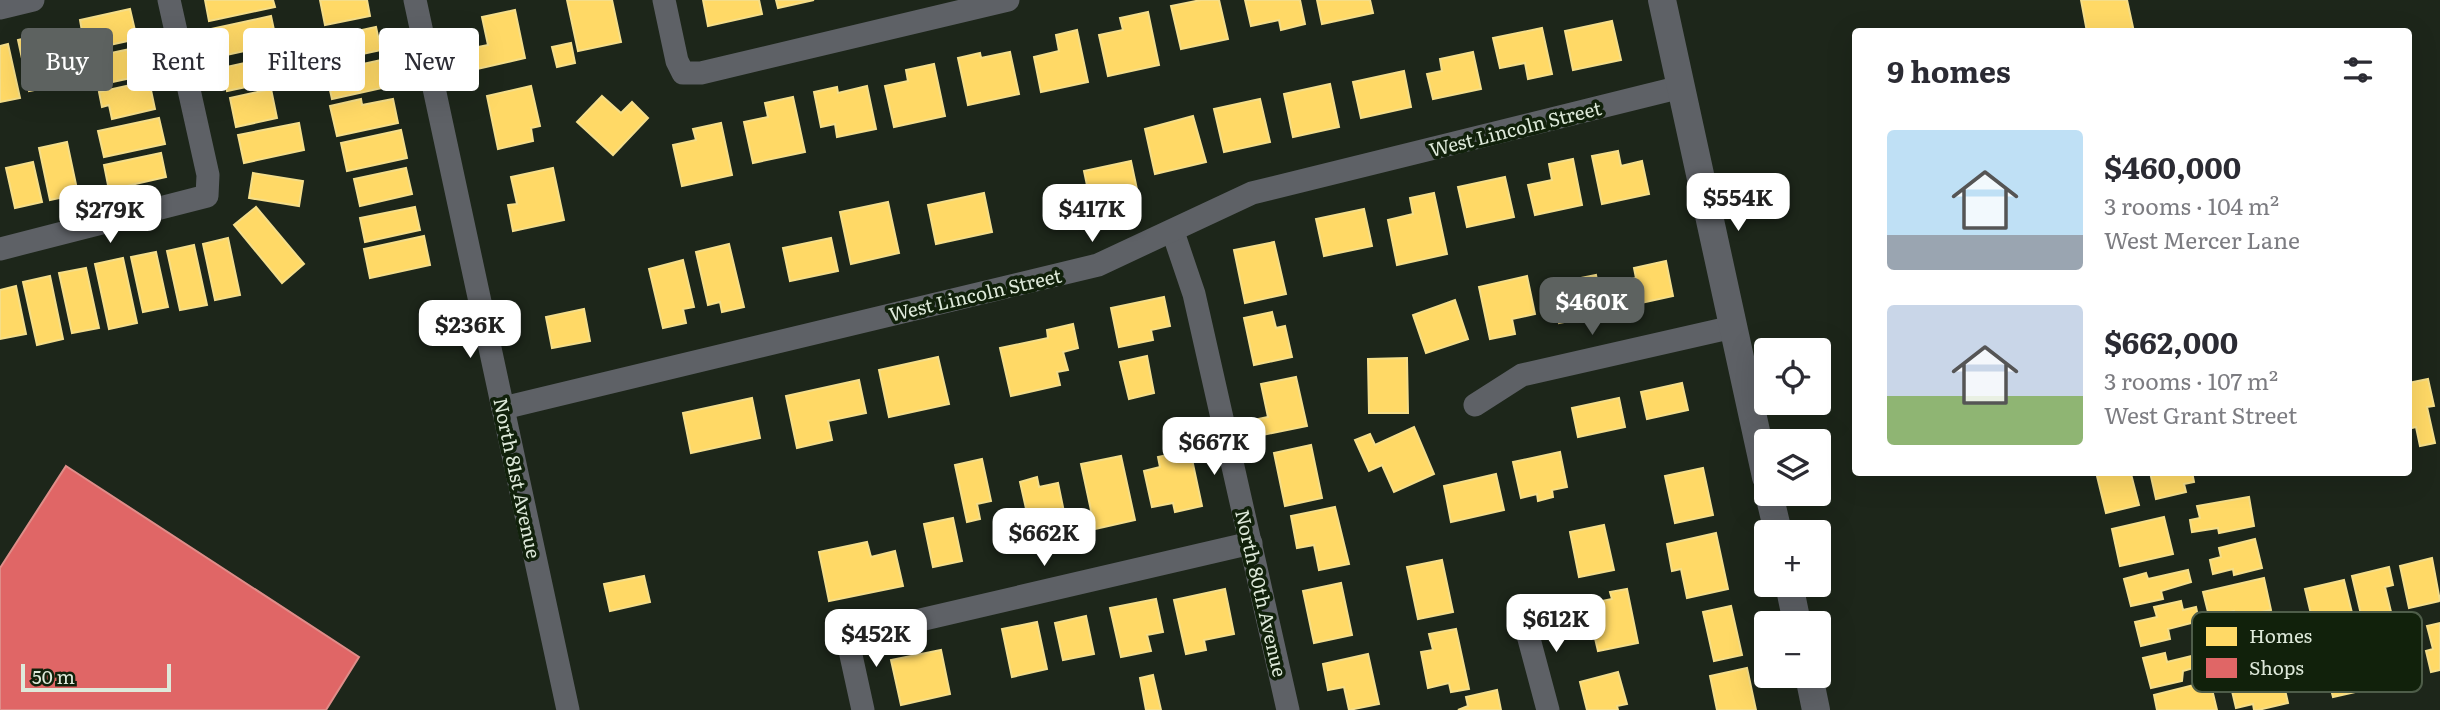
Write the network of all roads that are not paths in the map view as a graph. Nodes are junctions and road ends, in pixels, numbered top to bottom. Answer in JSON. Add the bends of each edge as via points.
{"nodes":[{"id":1,"x":33,"y":0,"type":"edge"},
{"id":2,"x":169,"y":0,"type":"edge"},
{"id":3,"x":415,"y":0,"type":"edge"},
{"id":4,"x":664,"y":0,"type":"edge"},
{"id":5,"x":1008,"y":0,"type":"edge"},
{"id":6,"x":1662,"y":0,"type":"edge"},
{"id":7,"x":0,"y":8,"type":"edge"},
{"id":8,"x":1681,"y":87,"type":"junction"},
{"id":9,"x":1173,"y":233,"type":"junction"},
{"id":10,"x":0,"y":249,"type":"edge"},
{"id":11,"x":1733,"y":327,"type":"junction"},
{"id":12,"x":1475,"y":405,"type":"dead end"},
{"id":13,"x":503,"y":408,"type":"junction"},
{"id":14,"x":1755,"y":429,"type":"edge"},
{"id":15,"x":1251,"y":542,"type":"junction"},
{"id":16,"x":1521,"y":609,"type":"dead end"},
{"id":17,"x":1811,"y":688,"type":"edge"},
{"id":18,"x":568,"y":710,"type":"edge"},
{"id":19,"x":863,"y":710,"type":"edge"},
{"id":20,"x":1288,"y":710,"type":"edge"},
{"id":21,"x":1548,"y":710,"type":"edge"},
{"id":22,"x":1816,"y":710,"type":"edge"}],
"edges":[{"from":1,"to":7,"type":"street"},
{"from":2,"to":10,"type":"street","via":[[208,175],[207,196]]},
{"from":3,"to":13,"type":"street","name":"North 81st Avenue"},
{"from":4,"to":5,"type":"street","via":[[683,73],[701,73]]},
{"from":6,"to":8,"type":"street"},
{"from":8,"to":9,"type":"street","name":"West Lincoln Street","via":[[1252,193]]},
{"from":8,"to":11,"type":"street"},
{"from":9,"to":13,"type":"street","name":"West Lincoln Street","via":[[1098,265]]},
{"from":9,"to":15,"type":"street","name":"North 80th Avenue","via":[[1194,294]]},
{"from":11,"to":12,"type":"street","via":[[1522,375]]},
{"from":11,"to":14,"type":"street"},
{"from":13,"to":18,"type":"street","name":"North 81st Avenue"},
{"from":15,"to":19,"type":"street","via":[[847,637]]},
{"from":15,"to":20,"type":"street","name":"North 80th Avenue"},
{"from":16,"to":21,"type":"street"},
{"from":17,"to":22,"type":"street"}]}
